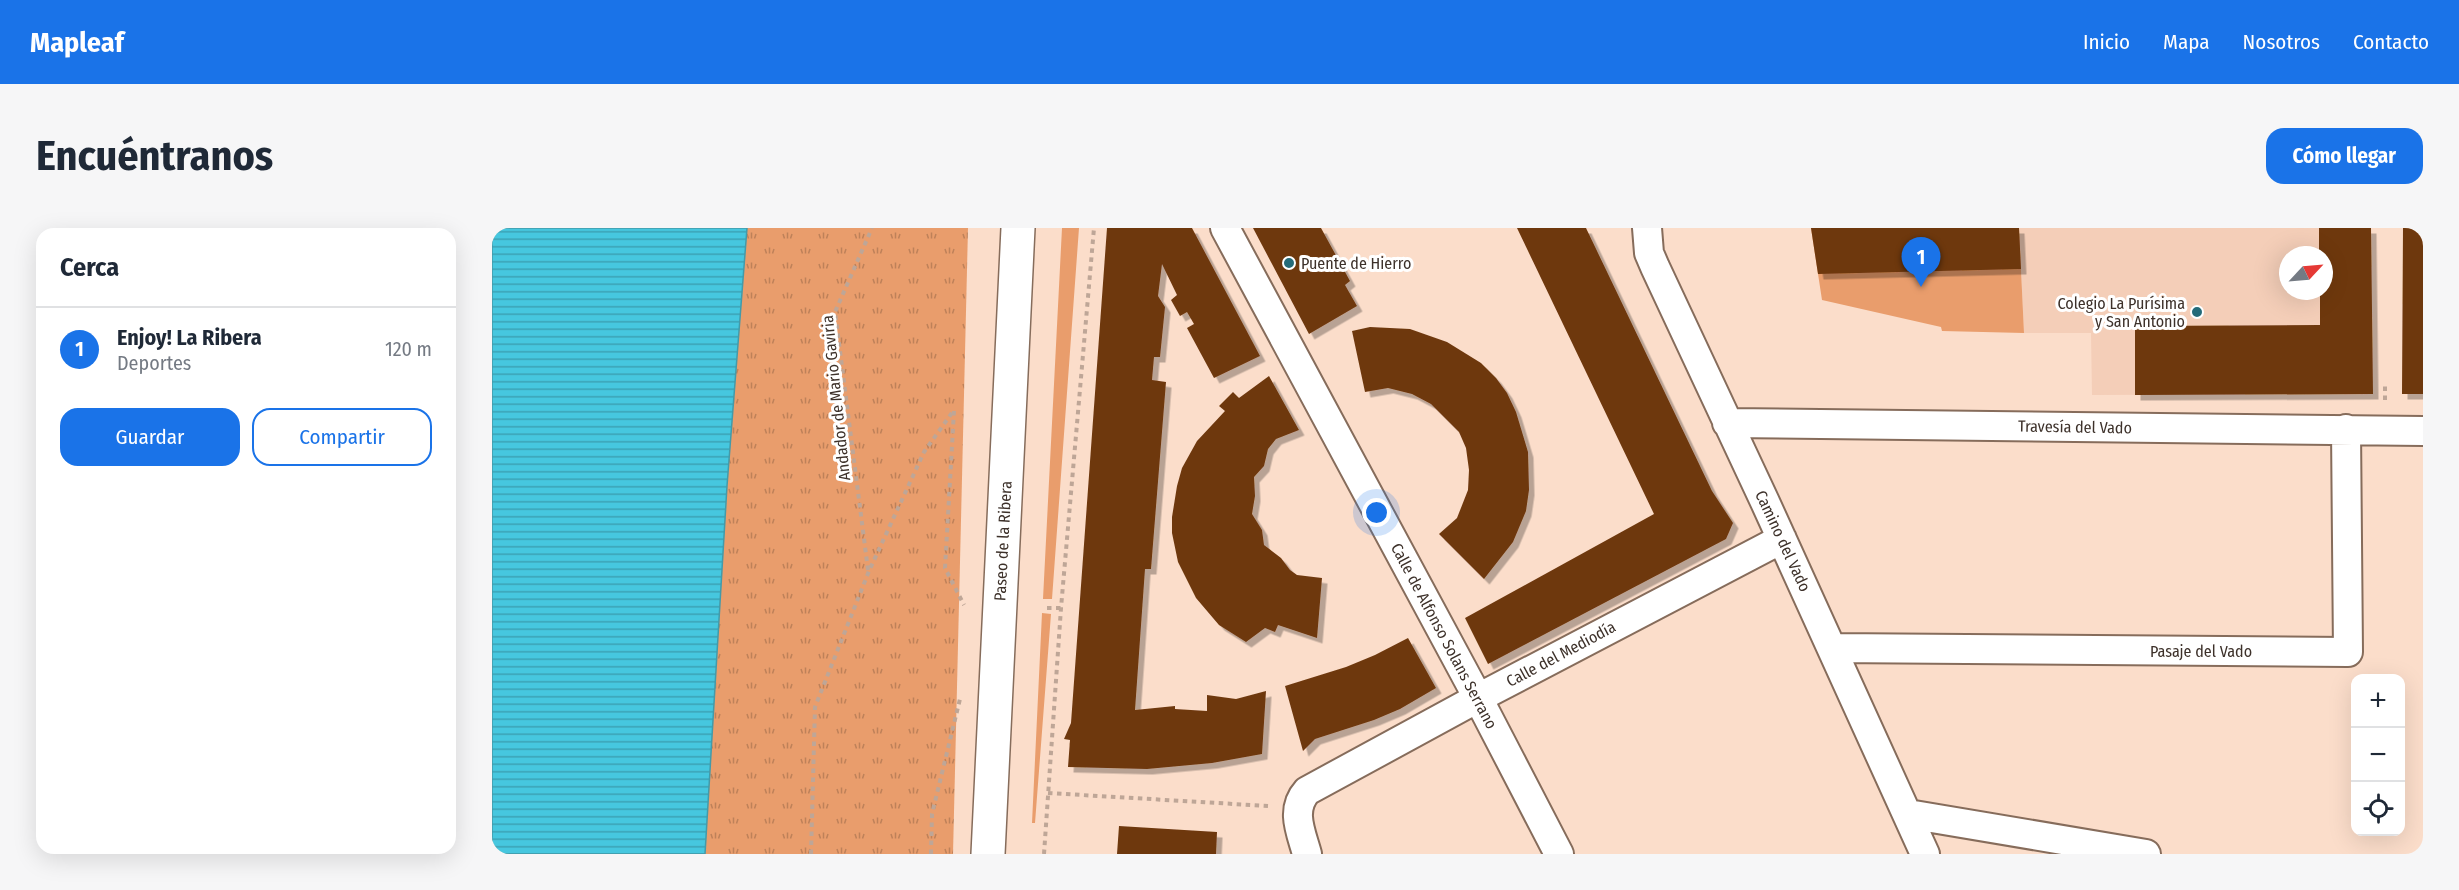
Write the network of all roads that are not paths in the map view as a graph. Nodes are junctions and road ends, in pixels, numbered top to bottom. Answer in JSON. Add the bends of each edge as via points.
{"nodes":[{"id":1,"x":1018,"y":228,"type":"edge"},
{"id":2,"x":1225,"y":228,"type":"edge"},
{"id":3,"x":1647,"y":228,"type":"edge"},
{"id":4,"x":1727,"y":423,"type":"junction"},
{"id":5,"x":2346,"y":429,"type":"junction"},
{"id":6,"x":2423,"y":431,"type":"edge"},
{"id":7,"x":1782,"y":539,"type":"junction"},
{"id":8,"x":1832,"y":648,"type":"junction"},
{"id":9,"x":1478,"y":698,"type":"junction"},
{"id":10,"x":1908,"y":814,"type":"junction"},
{"id":11,"x":988,"y":854,"type":"edge"},
{"id":12,"x":1307,"y":854,"type":"edge"},
{"id":13,"x":1559,"y":854,"type":"edge"},
{"id":14,"x":1925,"y":854,"type":"edge"},
{"id":15,"x":2146,"y":854,"type":"edge"}],
"edges":[{"from":1,"to":11,"type":"main road","name":"Paseo de la Ribera"},
{"from":2,"to":9,"type":"street","name":"Calle de Alfonso Solans Serrano"},
{"from":3,"to":4,"type":"street","name":"Camino del Vado","via":[[1649,253]]},
{"from":4,"to":5,"type":"street","name":"Travesía del Vado"},
{"from":4,"to":7,"type":"street","name":"Camino del Vado"},
{"from":5,"to":6,"type":"street","name":"Travesía del Vado"},
{"from":5,"to":8,"type":"street","name":"Pasaje del Vado","via":[[2348,652]]},
{"from":7,"to":8,"type":"street","name":"Camino del Vado"},
{"from":7,"to":9,"type":"street","name":"Calle del Mediodía"},
{"from":8,"to":10,"type":"street","name":"Camino del Vado"},
{"from":9,"to":12,"type":"street","name":"Calle del Mediodía","via":[[1307,791],[1297,808]]},
{"from":9,"to":13,"type":"street","name":"Calle de Alfonso Solans Serrano"},
{"from":10,"to":14,"type":"street","name":"Camino del Vado"},
{"from":10,"to":15,"type":"street"}]}
